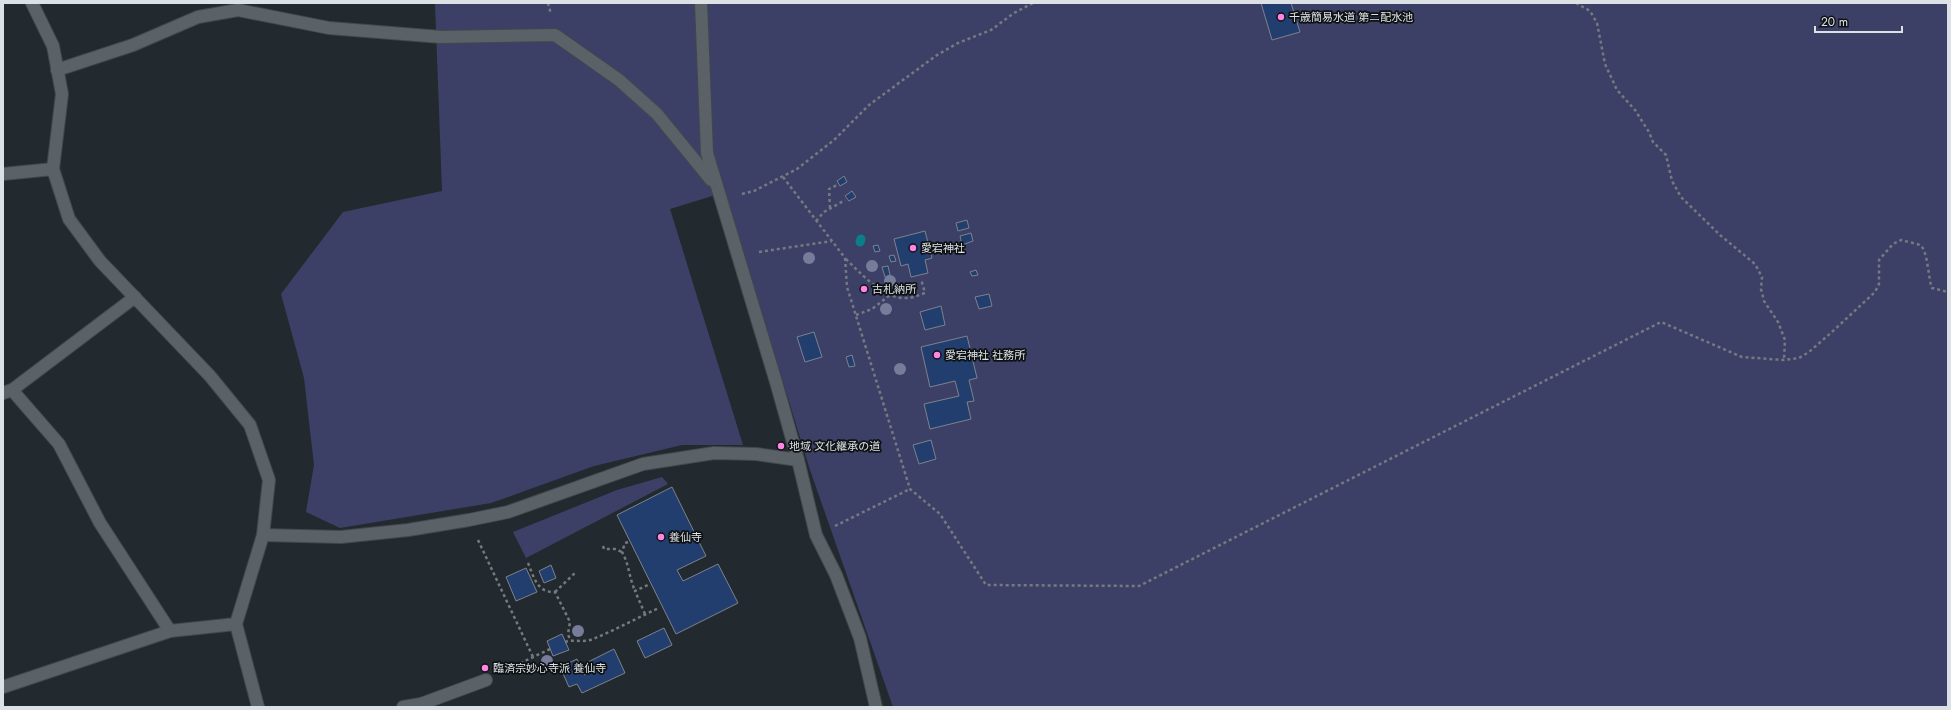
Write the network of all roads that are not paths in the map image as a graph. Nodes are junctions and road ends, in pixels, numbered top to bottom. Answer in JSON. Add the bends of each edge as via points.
{"nodes":[{"id":1,"x":32,"y":3,"type":"edge"},
{"id":2,"x":701,"y":3,"type":"edge"},
{"id":3,"x":57,"y":70,"type":"junction"},
{"id":4,"x":53,"y":169,"type":"junction"},
{"id":5,"x":3,"y":174,"type":"edge"},
{"id":6,"x":715,"y":184,"type":"junction"},
{"id":7,"x":135,"y":298,"type":"junction"},
{"id":8,"x":7,"y":391,"type":"edge"},
{"id":9,"x":798,"y":460,"type":"junction"},
{"id":10,"x":263,"y":535,"type":"junction"},
{"id":11,"x":236,"y":624,"type":"junction"},
{"id":12,"x":170,"y":631,"type":"junction"},
{"id":13,"x":486,"y":680,"type":"road end"},
{"id":14,"x":3,"y":687,"type":"edge"},
{"id":15,"x":258,"y":707,"type":"edge"},
{"id":16,"x":403,"y":707,"type":"edge"},
{"id":17,"x":876,"y":707,"type":"edge"}],
"edges":[{"from":1,"to":3,"type":"street","via":[[53,46]]},
{"from":2,"to":6,"type":"street","via":[[707,153]]},
{"from":3,"to":4,"type":"street","via":[[62,94]]},
{"from":3,"to":6,"type":"street","via":[[133,44],[198,17],[238,10],[336,29],[442,37],[555,35],[619,80],[657,114]]},
{"from":4,"to":5,"type":"street"},
{"from":4,"to":7,"type":"street","via":[[69,219],[100,261]]},
{"from":6,"to":9,"type":"street"},
{"from":7,"to":8,"type":"street"},
{"from":7,"to":10,"type":"street","via":[[210,376],[250,425],[269,480]]},
{"from":8,"to":12,"type":"street","via":[[60,444],[100,523]]},
{"from":9,"to":10,"type":"street","via":[[756,454],[714,453],[643,464],[508,512],[469,520],[341,537]]},
{"from":9,"to":17,"type":"street","via":[[816,535],[836,575],[860,638]]},
{"from":10,"to":11,"type":"street"},
{"from":11,"to":12,"type":"street"},
{"from":11,"to":15,"type":"street"},
{"from":12,"to":14,"type":"street"},
{"from":13,"to":16,"type":"street","via":[[421,704]]}]}
